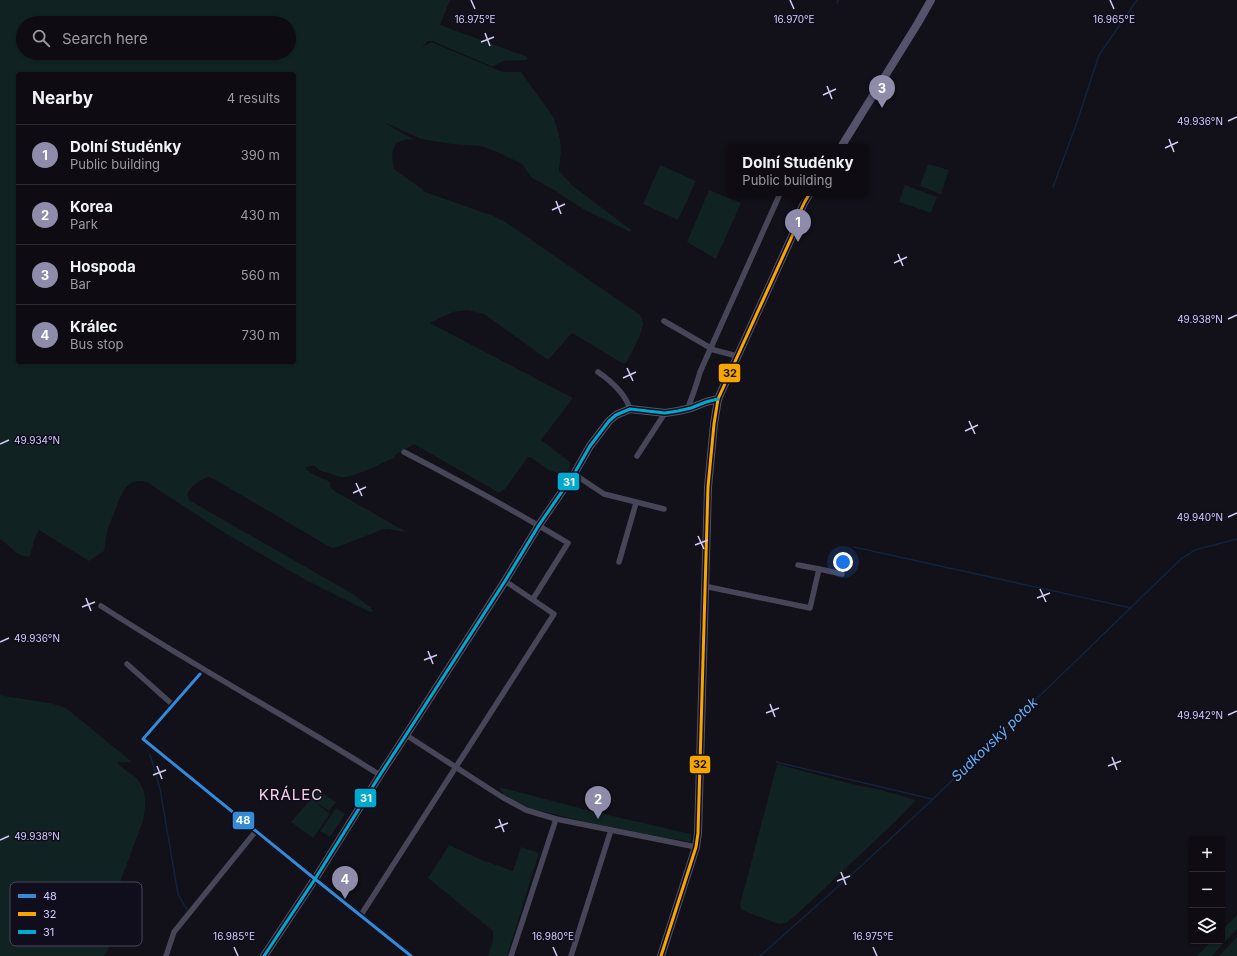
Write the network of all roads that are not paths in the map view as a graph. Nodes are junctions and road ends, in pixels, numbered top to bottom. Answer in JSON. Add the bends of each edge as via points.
{"nodes":[{"id":1,"x":931,"y":0,"type":"edge"},
{"id":2,"x":844,"y":144,"type":"edge"},
{"id":3,"x":779,"y":196,"type":"dead end"},
{"id":4,"x":808,"y":196,"type":"edge"},
{"id":5,"x":664,"y":321,"type":"dead end"},
{"id":6,"x":710,"y":348,"type":"junction"},
{"id":7,"x":737,"y":356,"type":"junction"},
{"id":8,"x":598,"y":372,"type":"dead end"},
{"id":9,"x":718,"y":399,"type":"junction"},
{"id":10,"x":691,"y":408,"type":"junction"},
{"id":11,"x":630,"y":409,"type":"junction"},
{"id":12,"x":665,"y":413,"type":"junction"},
{"id":13,"x":404,"y":452,"type":"dead end"},
{"id":14,"x":637,"y":456,"type":"dead end"},
{"id":15,"x":574,"y":474,"type":"junction"},
{"id":16,"x":636,"y":503,"type":"junction"},
{"id":17,"x":664,"y":509,"type":"dead end"},
{"id":18,"x":539,"y":525,"type":"junction"},
{"id":19,"x":620,"y":562,"type":"dead end"},
{"id":20,"x":798,"y":565,"type":"dead end"},
{"id":21,"x":819,"y":569,"type":"junction"},
{"id":22,"x":842,"y":574,"type":"dead end"},
{"id":23,"x":505,"y":581,"type":"junction"},
{"id":24,"x":704,"y":586,"type":"junction"},
{"id":25,"x":533,"y":599,"type":"junction"},
{"id":26,"x":101,"y":606,"type":"dead end"},
{"id":27,"x":127,"y":664,"type":"dead end"},
{"id":28,"x":200,"y":674,"type":"dead end"},
{"id":29,"x":173,"y":705,"type":"junction"},
{"id":30,"x":406,"y":735,"type":"junction"},
{"id":31,"x":456,"y":767,"type":"junction"},
{"id":32,"x":380,"y":775,"type":"junction"},
{"id":33,"x":556,"y":819,"type":"junction"},
{"id":34,"x":256,"y":830,"type":"junction"},
{"id":35,"x":611,"y":830,"type":"junction"},
{"id":36,"x":696,"y":847,"type":"junction"},
{"id":37,"x":314,"y":879,"type":"junction"},
{"id":38,"x":361,"y":915,"type":"junction"},
{"id":39,"x":166,"y":956,"type":"edge"},
{"id":40,"x":264,"y":956,"type":"edge"},
{"id":41,"x":411,"y":956,"type":"edge"},
{"id":42,"x":511,"y":956,"type":"edge"},
{"id":43,"x":571,"y":956,"type":"edge"},
{"id":44,"x":661,"y":956,"type":"edge"}],
"edges":[{"from":1,"to":2,"type":"street"},
{"from":3,"to":6,"type":"street"},
{"from":4,"to":7,"type":"street"},
{"from":5,"to":6,"type":"street"},
{"from":6,"to":7,"type":"street"},
{"from":6,"to":10,"type":"street","via":[[690,403]]},
{"from":7,"to":9,"type":"street"},
{"from":8,"to":11,"type":"street","via":[[621,392]]},
{"from":9,"to":10,"type":"street"},
{"from":9,"to":24,"type":"street","via":[[708,487]]},
{"from":10,"to":12,"type":"street"},
{"from":11,"to":12,"type":"street"},
{"from":11,"to":15,"type":"street","via":[[609,421],[590,446]]},
{"from":12,"to":14,"type":"street"},
{"from":13,"to":18,"type":"street"},
{"from":15,"to":16,"type":"street","via":[[604,494]]},
{"from":15,"to":18,"type":"street"},
{"from":16,"to":17,"type":"street"},
{"from":16,"to":19,"type":"street"},
{"from":18,"to":23,"type":"street"},
{"from":18,"to":25,"type":"street","via":[[568,543]]},
{"from":20,"to":21,"type":"street"},
{"from":21,"to":22,"type":"street"},
{"from":21,"to":24,"type":"street","via":[[810,608]]},
{"from":23,"to":25,"type":"street"},
{"from":23,"to":30,"type":"street"},
{"from":24,"to":36,"type":"street"},
{"from":25,"to":31,"type":"street","via":[[554,614]]},
{"from":26,"to":32,"type":"street"},
{"from":27,"to":29,"type":"street"},
{"from":28,"to":29,"type":"street"},
{"from":29,"to":34,"type":"street","via":[[143,739]]},
{"from":30,"to":31,"type":"street"},
{"from":30,"to":32,"type":"street"},
{"from":31,"to":33,"type":"street","via":[[526,810]]},
{"from":31,"to":38,"type":"street"},
{"from":32,"to":37,"type":"street"},
{"from":33,"to":35,"type":"street"},
{"from":33,"to":42,"type":"street"},
{"from":34,"to":37,"type":"street"},
{"from":34,"to":39,"type":"street","via":[[174,932]]},
{"from":35,"to":36,"type":"street"},
{"from":35,"to":43,"type":"street"},
{"from":36,"to":44,"type":"street"},
{"from":37,"to":38,"type":"street"},
{"from":37,"to":40,"type":"street"},
{"from":38,"to":41,"type":"street"}]}
